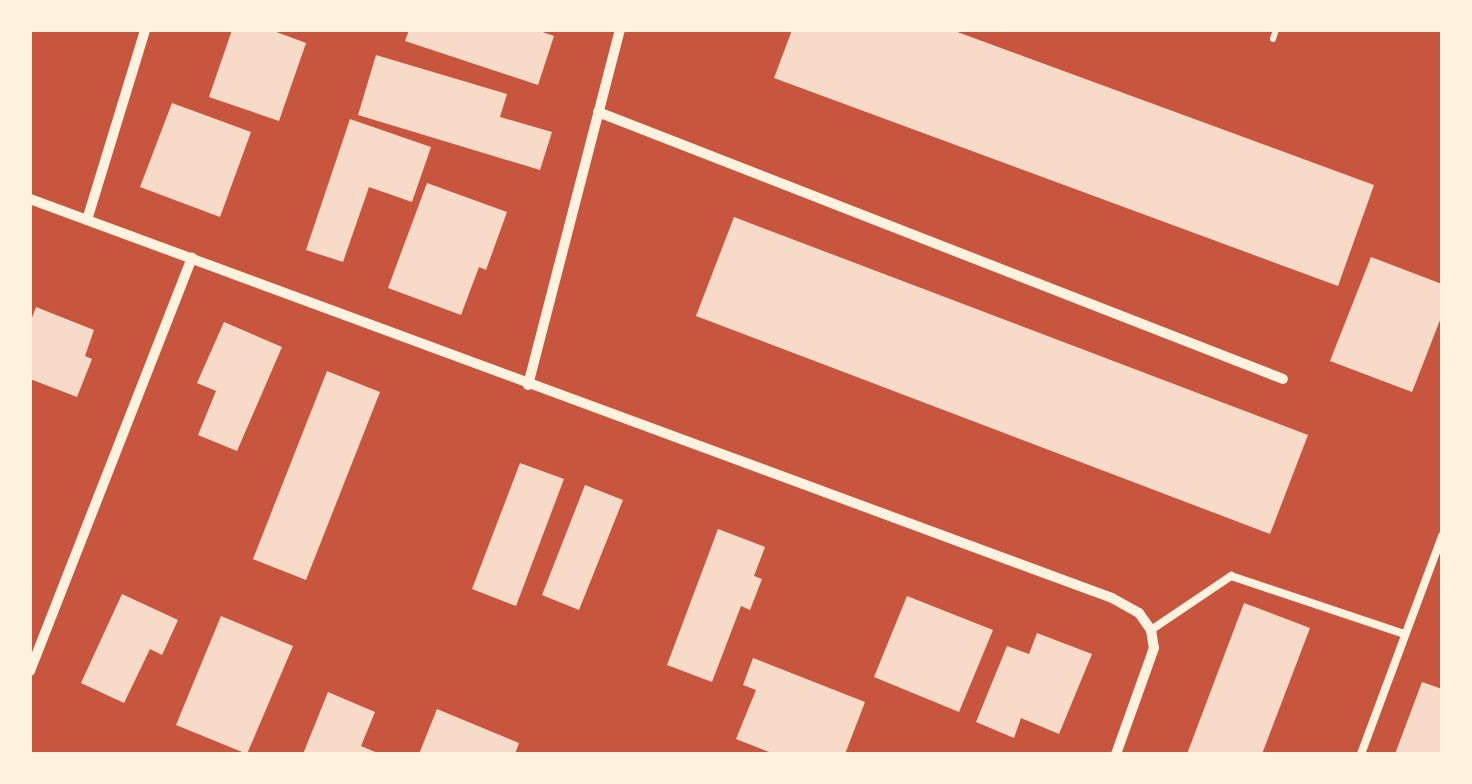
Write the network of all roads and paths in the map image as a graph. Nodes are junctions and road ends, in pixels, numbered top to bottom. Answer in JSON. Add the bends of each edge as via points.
{"nodes":[{"id":1,"x":146,"y":30,"type":"edge"},
{"id":2,"x":620,"y":30,"type":"edge"},
{"id":3,"x":1276,"y":30,"type":"edge"},
{"id":4,"x":1272,"y":39,"type":"dead end"},
{"id":5,"x":598,"y":112,"type":"junction"},
{"id":6,"x":30,"y":199,"type":"edge"},
{"id":7,"x":87,"y":220,"type":"junction"},
{"id":8,"x":192,"y":258,"type":"junction"},
{"id":9,"x":1283,"y":379,"type":"dead end"},
{"id":10,"x":528,"y":385,"type":"junction"},
{"id":11,"x":1442,"y":536,"type":"edge"},
{"id":12,"x":1150,"y":630,"type":"junction"},
{"id":13,"x":1404,"y":634,"type":"junction"},
{"id":14,"x":30,"y":672,"type":"edge"},
{"id":15,"x":1116,"y":754,"type":"edge"},
{"id":16,"x":1361,"y":754,"type":"edge"}],
"edges":[{"from":1,"to":7,"type":"street"},
{"from":2,"to":5,"type":"street"},
{"from":3,"to":4,"type":"path"},
{"from":5,"to":9,"type":"street"},
{"from":5,"to":10,"type":"street"},
{"from":6,"to":7,"type":"street"},
{"from":7,"to":8,"type":"street"},
{"from":8,"to":10,"type":"street"},
{"from":8,"to":14,"type":"street"},
{"from":10,"to":12,"type":"street","via":[[1112,598],[1139,613]]},
{"from":11,"to":13,"type":"lane"},
{"from":12,"to":13,"type":"lane","via":[[1231,576]]},
{"from":12,"to":15,"type":"street","via":[[1150,667]]},
{"from":13,"to":16,"type":"lane"}]}
